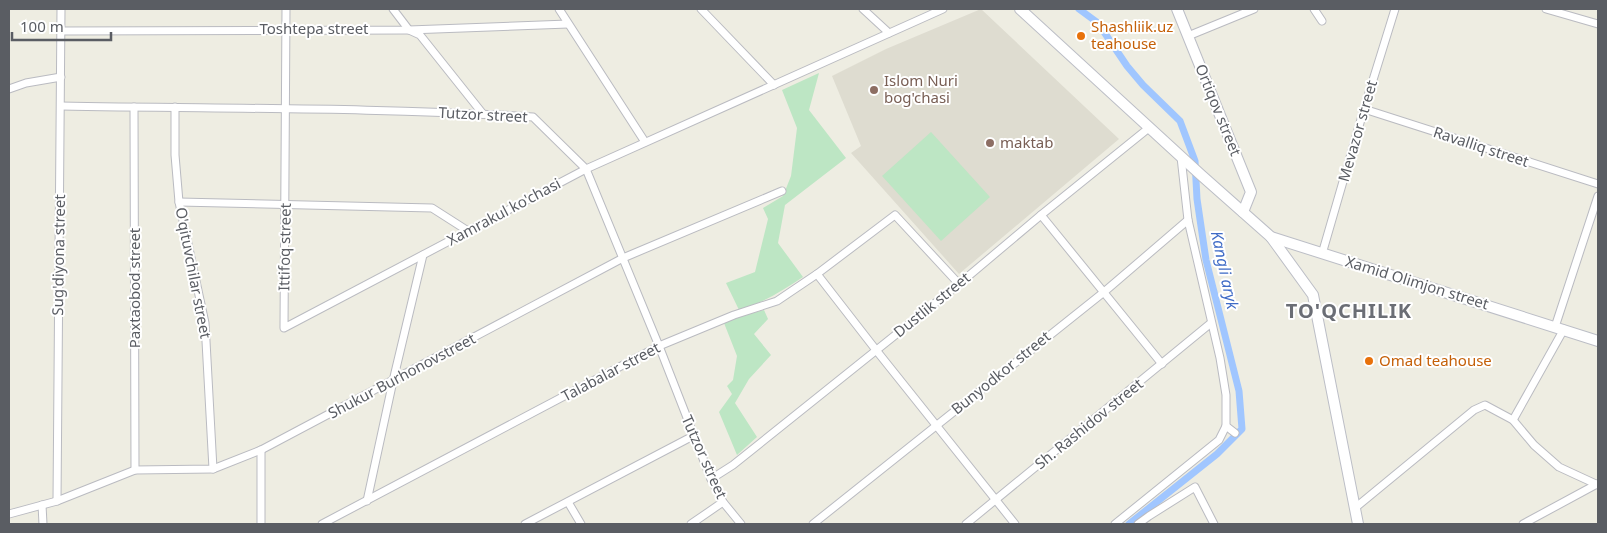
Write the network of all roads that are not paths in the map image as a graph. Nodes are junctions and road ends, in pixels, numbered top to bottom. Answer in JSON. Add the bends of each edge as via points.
{"nodes":[{"id":1,"x":61,"y":9,"type":"edge"},
{"id":2,"x":286,"y":9,"type":"edge"},
{"id":3,"x":393,"y":9,"type":"edge"},
{"id":4,"x":559,"y":9,"type":"edge"},
{"id":5,"x":702,"y":9,"type":"edge"},
{"id":6,"x":863,"y":9,"type":"edge"},
{"id":7,"x":943,"y":9,"type":"edge"},
{"id":8,"x":1020,"y":9,"type":"edge"},
{"id":9,"x":1177,"y":9,"type":"edge"},
{"id":10,"x":1254,"y":9,"type":"edge"},
{"id":11,"x":1314,"y":9,"type":"edge"},
{"id":12,"x":1395,"y":9,"type":"edge"},
{"id":13,"x":1546,"y":9,"type":"edge"},
{"id":14,"x":1322,"y":21,"type":"dead end"},
{"id":15,"x":568,"y":24,"type":"junction"},
{"id":16,"x":1598,"y":24,"type":"edge"},
{"id":17,"x":286,"y":29,"type":"junction"},
{"id":18,"x":409,"y":30,"type":"junction"},
{"id":19,"x":60,"y":31,"type":"junction"},
{"id":20,"x":889,"y":32,"type":"junction"},
{"id":21,"x":1188,"y":36,"type":"junction"},
{"id":22,"x":61,"y":78,"type":"junction"},
{"id":23,"x":774,"y":85,"type":"junction"},
{"id":24,"x":9,"y":89,"type":"edge"},
{"id":25,"x":61,"y":106,"type":"junction"},
{"id":26,"x":134,"y":107,"type":"junction"},
{"id":27,"x":175,"y":107,"type":"junction"},
{"id":28,"x":286,"y":109,"type":"junction"},
{"id":29,"x":1364,"y":109,"type":"junction"},
{"id":30,"x":483,"y":114,"type":"junction"},
{"id":31,"x":1150,"y":127,"type":"junction"},
{"id":32,"x":645,"y":142,"type":"junction"},
{"id":33,"x":1181,"y":156,"type":"junction"},
{"id":34,"x":586,"y":169,"type":"junction"},
{"id":35,"x":1598,"y":184,"type":"edge"},
{"id":36,"x":782,"y":191,"type":"dead end"},
{"id":37,"x":1598,"y":196,"type":"edge"},
{"id":38,"x":179,"y":202,"type":"junction"},
{"id":39,"x":285,"y":204,"type":"junction"},
{"id":40,"x":1243,"y":212,"type":"junction"},
{"id":41,"x":1041,"y":215,"type":"junction"},
{"id":42,"x":1188,"y":220,"type":"junction"},
{"id":43,"x":468,"y":230,"type":"junction"},
{"id":44,"x":1271,"y":237,"type":"junction"},
{"id":45,"x":1322,"y":254,"type":"junction"},
{"id":46,"x":423,"y":255,"type":"junction"},
{"id":47,"x":623,"y":258,"type":"junction"},
{"id":48,"x":817,"y":274,"type":"junction"},
{"id":49,"x":959,"y":284,"type":"junction"},
{"id":50,"x":1104,"y":292,"type":"junction"},
{"id":51,"x":1211,"y":323,"type":"junction"},
{"id":52,"x":1560,"y":328,"type":"junction"},
{"id":53,"x":1598,"y":341,"type":"edge"},
{"id":54,"x":659,"y":346,"type":"junction"},
{"id":55,"x":876,"y":350,"type":"junction"},
{"id":56,"x":1162,"y":364,"type":"junction"},
{"id":57,"x":393,"y":381,"type":"junction"},
{"id":58,"x":1513,"y":420,"type":"junction"},
{"id":59,"x":936,"y":425,"type":"junction"},
{"id":60,"x":1226,"y":426,"type":"junction"},
{"id":61,"x":1235,"y":433,"type":"dead end"},
{"id":62,"x":693,"y":436,"type":"junction"},
{"id":63,"x":261,"y":450,"type":"junction"},
{"id":64,"x":213,"y":469,"type":"junction"},
{"id":65,"x":135,"y":470,"type":"junction"},
{"id":66,"x":711,"y":479,"type":"junction"},
{"id":67,"x":1598,"y":485,"type":"edge"},
{"id":68,"x":996,"y":499,"type":"junction"},
{"id":69,"x":57,"y":501,"type":"junction"},
{"id":70,"x":367,"y":501,"type":"junction"},
{"id":71,"x":568,"y":502,"type":"junction"},
{"id":72,"x":723,"y":502,"type":"junction"},
{"id":73,"x":42,"y":505,"type":"junction"},
{"id":74,"x":1355,"y":508,"type":"junction"},
{"id":75,"x":9,"y":514,"type":"edge"},
{"id":76,"x":43,"y":524,"type":"edge"},
{"id":77,"x":262,"y":524,"type":"edge"},
{"id":78,"x":322,"y":524,"type":"edge"},
{"id":79,"x":525,"y":524,"type":"edge"},
{"id":80,"x":581,"y":524,"type":"edge"},
{"id":81,"x":691,"y":524,"type":"edge"},
{"id":82,"x":741,"y":524,"type":"edge"},
{"id":83,"x":813,"y":524,"type":"edge"},
{"id":84,"x":966,"y":524,"type":"edge"},
{"id":85,"x":1015,"y":524,"type":"edge"},
{"id":86,"x":1115,"y":524,"type":"edge"},
{"id":87,"x":1138,"y":524,"type":"edge"},
{"id":88,"x":1214,"y":524,"type":"edge"},
{"id":89,"x":1358,"y":524,"type":"edge"},
{"id":90,"x":1523,"y":524,"type":"edge"}],
"edges":[{"from":1,"to":19,"type":"street","name":"Sug'diyona street"},
{"from":2,"to":17,"type":"street","name":"Ittifoq street"},
{"from":3,"to":18,"type":"street"},
{"from":4,"to":15,"type":"street"},
{"from":5,"to":23,"type":"street"},
{"from":6,"to":20,"type":"street"},
{"from":7,"to":20,"type":"street","name":"Xamrakul ko'chasi"},
{"from":8,"to":31,"type":"main road"},
{"from":9,"to":21,"type":"main road","name":"Ortiqov street"},
{"from":10,"to":21,"type":"street"},
{"from":11,"to":14,"type":"street"},
{"from":12,"to":29,"type":"street","name":"Mevazor street"},
{"from":13,"to":16,"type":"street"},
{"from":15,"to":18,"type":"street","name":"Toshtepa street"},
{"from":15,"to":32,"type":"street"},
{"from":17,"to":18,"type":"street","name":"Toshtepa street"},
{"from":17,"to":19,"type":"street","name":"Toshtepa street"},
{"from":17,"to":28,"type":"street","name":"Ittifoq street"},
{"from":18,"to":30,"type":"street","via":[[420,35]]},
{"from":19,"to":22,"type":"street","name":"Sug'diyona street"},
{"from":20,"to":23,"type":"street","name":"Xamrakul ko'chasi"},
{"from":21,"to":40,"type":"main road","name":"Ortiqov street","via":[[1251,192]]},
{"from":22,"to":24,"type":"street"},
{"from":22,"to":25,"type":"street","name":"Sug'diyona street"},
{"from":23,"to":32,"type":"street","name":"Xamrakul ko'chasi"},
{"from":25,"to":26,"type":"street","name":"Tutzor street"},
{"from":25,"to":69,"type":"street","name":"Sug'diyona street"},
{"from":26,"to":27,"type":"street","name":"Tutzor street"},
{"from":26,"to":65,"type":"street","name":"Paxtaobod street"},
{"from":27,"to":28,"type":"street","name":"Tutzor street"},
{"from":27,"to":38,"type":"street","name":"O'qituvchilar street"},
{"from":28,"to":30,"type":"street","name":"Tutzor street"},
{"from":28,"to":39,"type":"street","name":"Ittifoq street"},
{"from":29,"to":35,"type":"street","name":"Ravalliq street"},
{"from":29,"to":45,"type":"street","name":"Mevazor street"},
{"from":30,"to":34,"type":"street","name":"Tutzor street","via":[[533,117]]},
{"from":31,"to":33,"type":"main road"},
{"from":31,"to":41,"type":"street","name":"Dustlik street"},
{"from":32,"to":34,"type":"street","name":"Xamrakul ko'chasi"},
{"from":33,"to":40,"type":"main road","name":"Xamid Olimjon street"},
{"from":33,"to":42,"type":"street"},
{"from":34,"to":43,"type":"street","name":"Xamrakul ko'chasi"},
{"from":34,"to":47,"type":"street","name":"Tutzor street"},
{"from":36,"to":47,"type":"street","name":"Shukur Burhonovstreet"},
{"from":37,"to":52,"type":"street"},
{"from":38,"to":39,"type":"street"},
{"from":38,"to":64,"type":"street","name":"O'qituvchilar street","via":[[205,324]]},
{"from":39,"to":43,"type":"street","via":[[432,208]]},
{"from":39,"to":46,"type":"street","name":"Ittifoq street","via":[[284,328]]},
{"from":40,"to":44,"type":"main road","name":"Xamid Olimjon street"},
{"from":41,"to":49,"type":"street","name":"Dustlik street"},
{"from":41,"to":50,"type":"street"},
{"from":42,"to":50,"type":"street","name":"Bunyodkor street"},
{"from":42,"to":51,"type":"street"},
{"from":43,"to":46,"type":"street","name":"Xamrakul ko'chasi"},
{"from":44,"to":45,"type":"main road","name":"Xamid Olimjon street"},
{"from":44,"to":74,"type":"main road","via":[[1313,294]]},
{"from":45,"to":52,"type":"main road","name":"Xamid Olimjon street"},
{"from":46,"to":57,"type":"street"},
{"from":47,"to":54,"type":"street","name":"Tutzor street"},
{"from":47,"to":57,"type":"street","name":"Shukur Burhonovstreet"},
{"from":48,"to":49,"type":"street","name":"Talabalar street","via":[[895,215]]},
{"from":48,"to":54,"type":"street","name":"Talabalar street","via":[[777,301]]},
{"from":48,"to":55,"type":"street"},
{"from":49,"to":55,"type":"street","name":"Dustlik street"},
{"from":50,"to":56,"type":"street"},
{"from":50,"to":59,"type":"street","name":"Bunyodkor street"},
{"from":51,"to":56,"type":"street","name":"Sh. Rashidov street"},
{"from":51,"to":60,"type":"street","via":[[1226,395]]},
{"from":52,"to":53,"type":"main road","name":"Xamid Olimjon street"},
{"from":52,"to":58,"type":"street"},
{"from":54,"to":62,"type":"street","name":"Tutzor street"},
{"from":54,"to":70,"type":"street","name":"Talabalar street"},
{"from":55,"to":59,"type":"street"},
{"from":55,"to":66,"type":"street","name":"Dustlik street","via":[[733,465]]},
{"from":56,"to":68,"type":"street","name":"Sh. Rashidov street"},
{"from":57,"to":63,"type":"street","name":"Shukur Burhonovstreet"},
{"from":57,"to":70,"type":"street"},
{"from":58,"to":67,"type":"street","via":[[1559,467]]},
{"from":58,"to":74,"type":"street","via":[[1484,405],[1474,410]]},
{"from":59,"to":68,"type":"street"},
{"from":59,"to":83,"type":"street","name":"Bunyodkor street"},
{"from":60,"to":61,"type":"street"},
{"from":60,"to":86,"type":"street","via":[[1219,440]]},
{"from":62,"to":66,"type":"street","name":"Tutzor street"},
{"from":62,"to":71,"type":"street"},
{"from":63,"to":64,"type":"street","name":"Shukur Burhonovstreet"},
{"from":63,"to":77,"type":"street"},
{"from":64,"to":65,"type":"street","name":"Shukur Burhonovstreet"},
{"from":65,"to":69,"type":"street","name":"Shukur Burhonovstreet"},
{"from":66,"to":72,"type":"street","name":"Tutzor street"},
{"from":67,"to":90,"type":"street"},
{"from":68,"to":84,"type":"street","name":"Sh. Rashidov street"},
{"from":68,"to":85,"type":"street"},
{"from":69,"to":73,"type":"street","name":"Shukur Burhonovstreet"},
{"from":70,"to":78,"type":"street","name":"Talabalar street"},
{"from":71,"to":79,"type":"street"},
{"from":71,"to":80,"type":"street"},
{"from":72,"to":81,"type":"street"},
{"from":72,"to":82,"type":"street","name":"Tutzor street"},
{"from":73,"to":75,"type":"street","name":"Shukur Burhonovstreet"},
{"from":73,"to":76,"type":"street"},
{"from":74,"to":89,"type":"main road"},
{"from":87,"to":88,"type":"street","via":[[1195,487]]}]}
